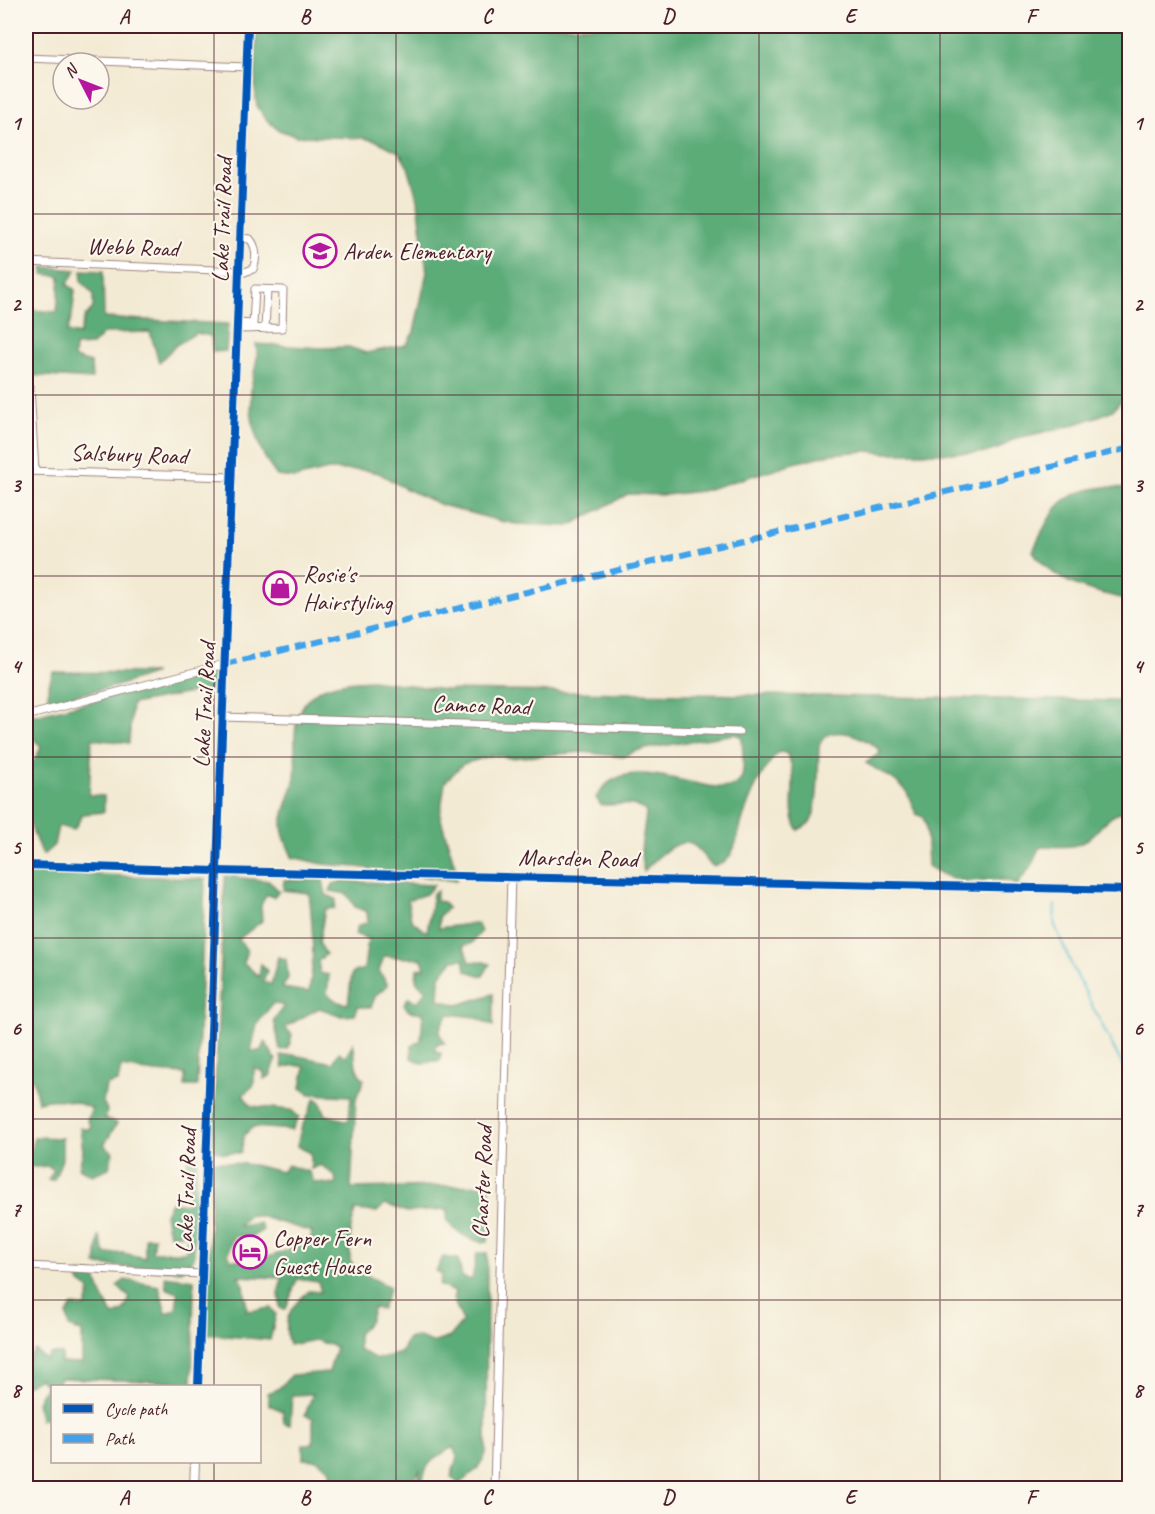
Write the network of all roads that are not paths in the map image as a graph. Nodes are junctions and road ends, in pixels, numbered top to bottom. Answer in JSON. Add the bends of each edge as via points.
{"nodes":[{"id":1,"x":248,"y":26,"type":"edge"},
{"id":2,"x":26,"y":58,"type":"edge"},
{"id":3,"x":246,"y":67,"type":"junction"},
{"id":4,"x":240,"y":238,"type":"junction"},
{"id":5,"x":26,"y":262,"type":"edge"},
{"id":6,"x":239,"y":273,"type":"junction"},
{"id":7,"x":267,"y":290,"type":"junction"},
{"id":8,"x":237,"y":326,"type":"junction"},
{"id":9,"x":265,"y":329,"type":"junction"},
{"id":10,"x":30,"y":388,"type":"dead end"},
{"id":11,"x":26,"y":471,"type":"edge"},
{"id":12,"x":35,"y":471,"type":"junction"},
{"id":13,"x":232,"y":477,"type":"junction"},
{"id":14,"x":225,"y":664,"type":"junction"},
{"id":15,"x":26,"y":716,"type":"edge"},
{"id":16,"x":222,"y":717,"type":"junction"},
{"id":17,"x":739,"y":732,"type":"dead end"},
{"id":18,"x":26,"y":865,"type":"edge"},
{"id":19,"x":217,"y":871,"type":"junction"},
{"id":20,"x":511,"y":876,"type":"junction"},
{"id":21,"x":1130,"y":890,"type":"edge"},
{"id":22,"x":26,"y":1266,"type":"edge"},
{"id":23,"x":202,"y":1274,"type":"junction"},
{"id":24,"x":198,"y":1385,"type":"edge"},
{"id":25,"x":195,"y":1463,"type":"edge"},
{"id":26,"x":194,"y":1488,"type":"edge"},
{"id":27,"x":494,"y":1488,"type":"edge"}],
"edges":[{"from":1,"to":3,"type":"street","name":"Lake Trail Road"},
{"from":2,"to":3,"type":"street"},
{"from":3,"to":4,"type":"street","name":"Lake Trail Road"},
{"from":4,"to":6,"type":"street","name":"Lake Trail Road"},
{"from":4,"to":6,"type":"street","via":[[254,243],[256,261],[254,269]]},
{"from":5,"to":6,"type":"street","name":"Webb Road"},
{"from":6,"to":8,"type":"street","name":"Lake Trail Road"},
{"from":7,"to":8,"type":"street","via":[[255,290],[253,324]]},
{"from":7,"to":9,"type":"street"},
{"from":7,"to":9,"type":"street","via":[[283,290],[282,328]]},
{"from":8,"to":9,"type":"street"},
{"from":8,"to":13,"type":"street","name":"Lake Trail Road"},
{"from":10,"to":12,"type":"street"},
{"from":11,"to":12,"type":"street","name":"Salsbury Road"},
{"from":12,"to":13,"type":"street","name":"Salsbury Road"},
{"from":13,"to":14,"type":"street","name":"Lake Trail Road"},
{"from":14,"to":15,"type":"street"},
{"from":14,"to":16,"type":"street","name":"Lake Trail Road"},
{"from":16,"to":17,"type":"street","name":"Camco Road"},
{"from":16,"to":19,"type":"street","name":"Lake Trail Road"},
{"from":18,"to":19,"type":"street","name":"Marsden Road"},
{"from":19,"to":20,"type":"street","name":"Marsden Road"},
{"from":19,"to":23,"type":"street","name":"Lake Trail Road"},
{"from":20,"to":21,"type":"street","name":"Marsden Road"},
{"from":20,"to":27,"type":"street","name":"Charter Road"},
{"from":22,"to":23,"type":"street"},
{"from":23,"to":24,"type":"street","name":"Lake Trail Road"},
{"from":25,"to":26,"type":"street"}]}
